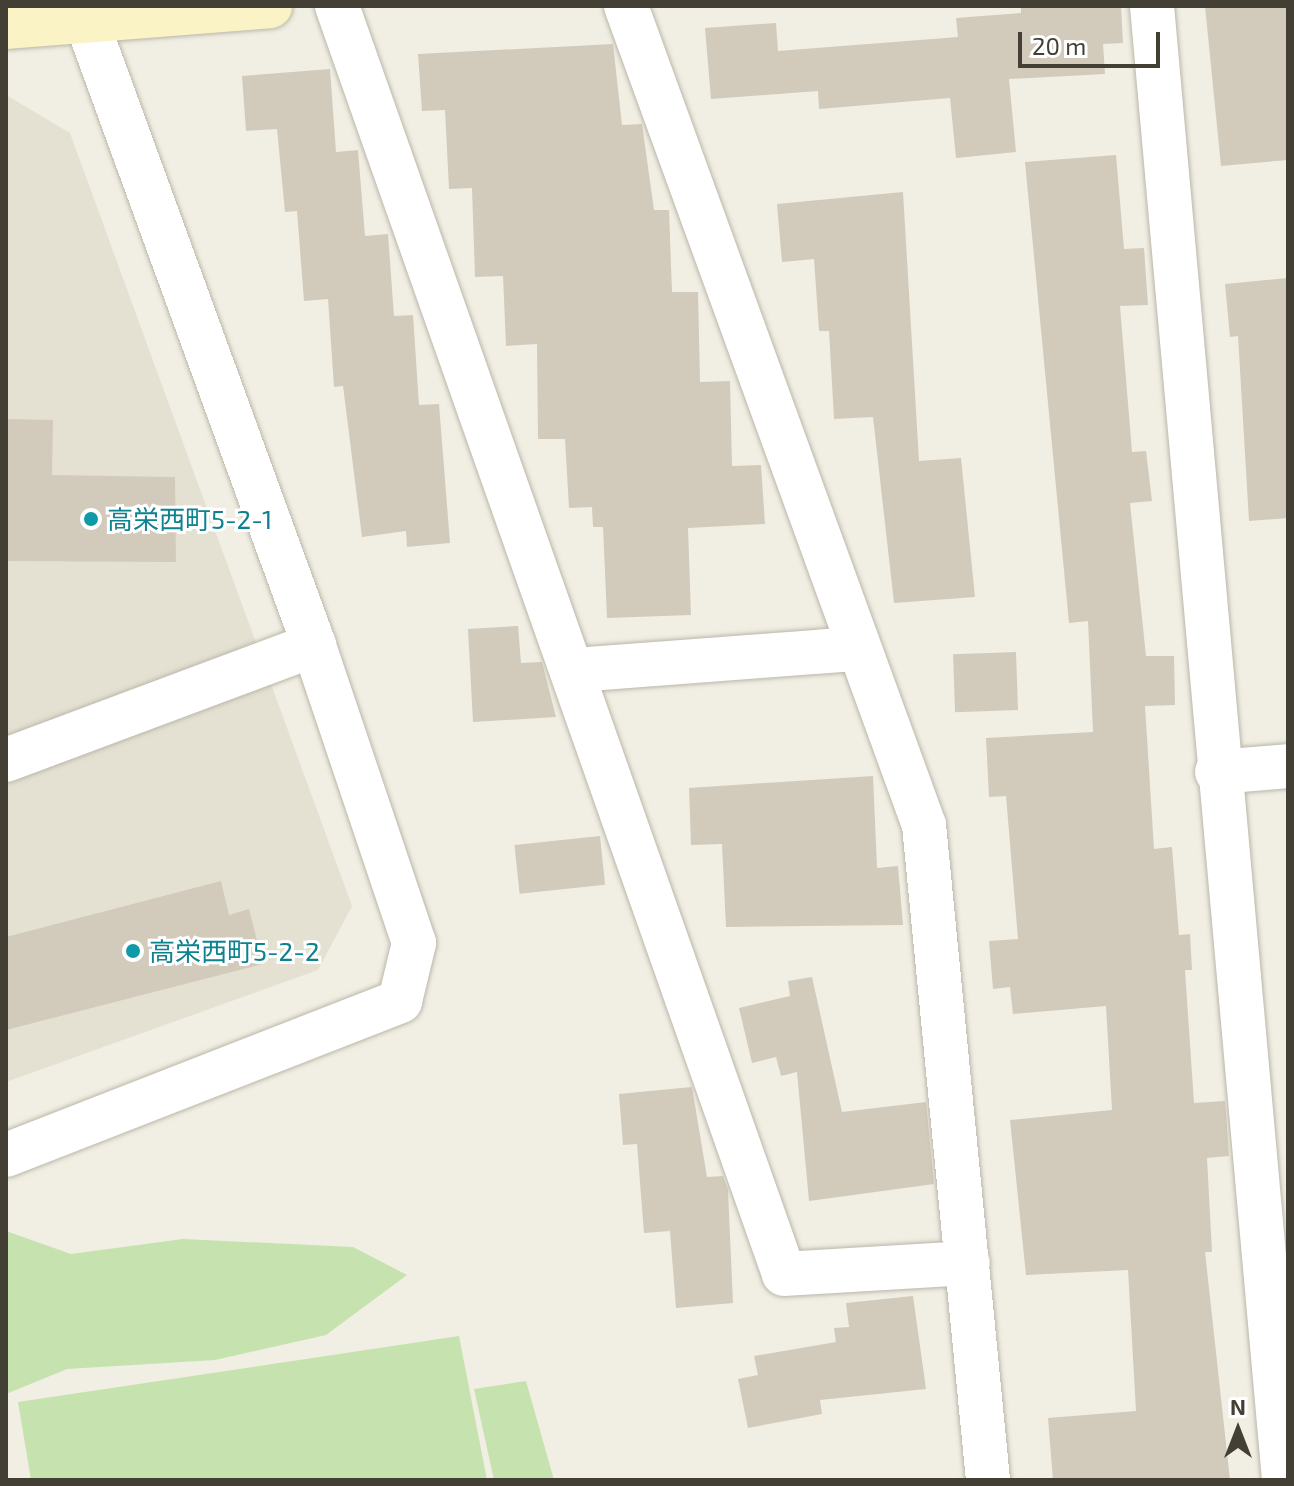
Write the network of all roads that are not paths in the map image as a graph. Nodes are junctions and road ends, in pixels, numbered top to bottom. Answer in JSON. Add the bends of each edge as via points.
{"nodes":[{"id":1,"x":270,"y":6,"type":"edge"},
{"id":2,"x":337,"y":6,"type":"edge"},
{"id":3,"x":626,"y":6,"type":"edge"},
{"id":4,"x":1152,"y":6,"type":"edge"},
{"id":5,"x":84,"y":13,"type":"edge"},
{"id":6,"x":6,"y":27,"type":"edge"},
{"id":7,"x":314,"y":645,"type":"junction"},
{"id":8,"x":857,"y":649,"type":"junction"},
{"id":9,"x":575,"y":670,"type":"junction"},
{"id":10,"x":6,"y":760,"type":"edge"},
{"id":11,"x":1288,"y":766,"type":"edge"},
{"id":12,"x":1217,"y":772,"type":"junction"},
{"id":13,"x":6,"y":1155,"type":"edge"},
{"id":14,"x":968,"y":1263,"type":"junction"},
{"id":15,"x":988,"y":1480,"type":"edge"},
{"id":16,"x":1284,"y":1480,"type":"edge"}],
"edges":[{"from":1,"to":5,"type":"street"},
{"from":2,"to":9,"type":"street"},
{"from":3,"to":8,"type":"street"},
{"from":4,"to":12,"type":"street"},
{"from":5,"to":6,"type":"street"},
{"from":5,"to":7,"type":"street"},
{"from":7,"to":10,"type":"street"},
{"from":7,"to":13,"type":"street","via":[[414,943],[400,1001]]},
{"from":8,"to":9,"type":"street"},
{"from":8,"to":14,"type":"street","via":[[924,825]]},
{"from":9,"to":14,"type":"street","via":[[784,1274]]},
{"from":11,"to":12,"type":"street"},
{"from":12,"to":16,"type":"street"},
{"from":14,"to":15,"type":"street"}]}
